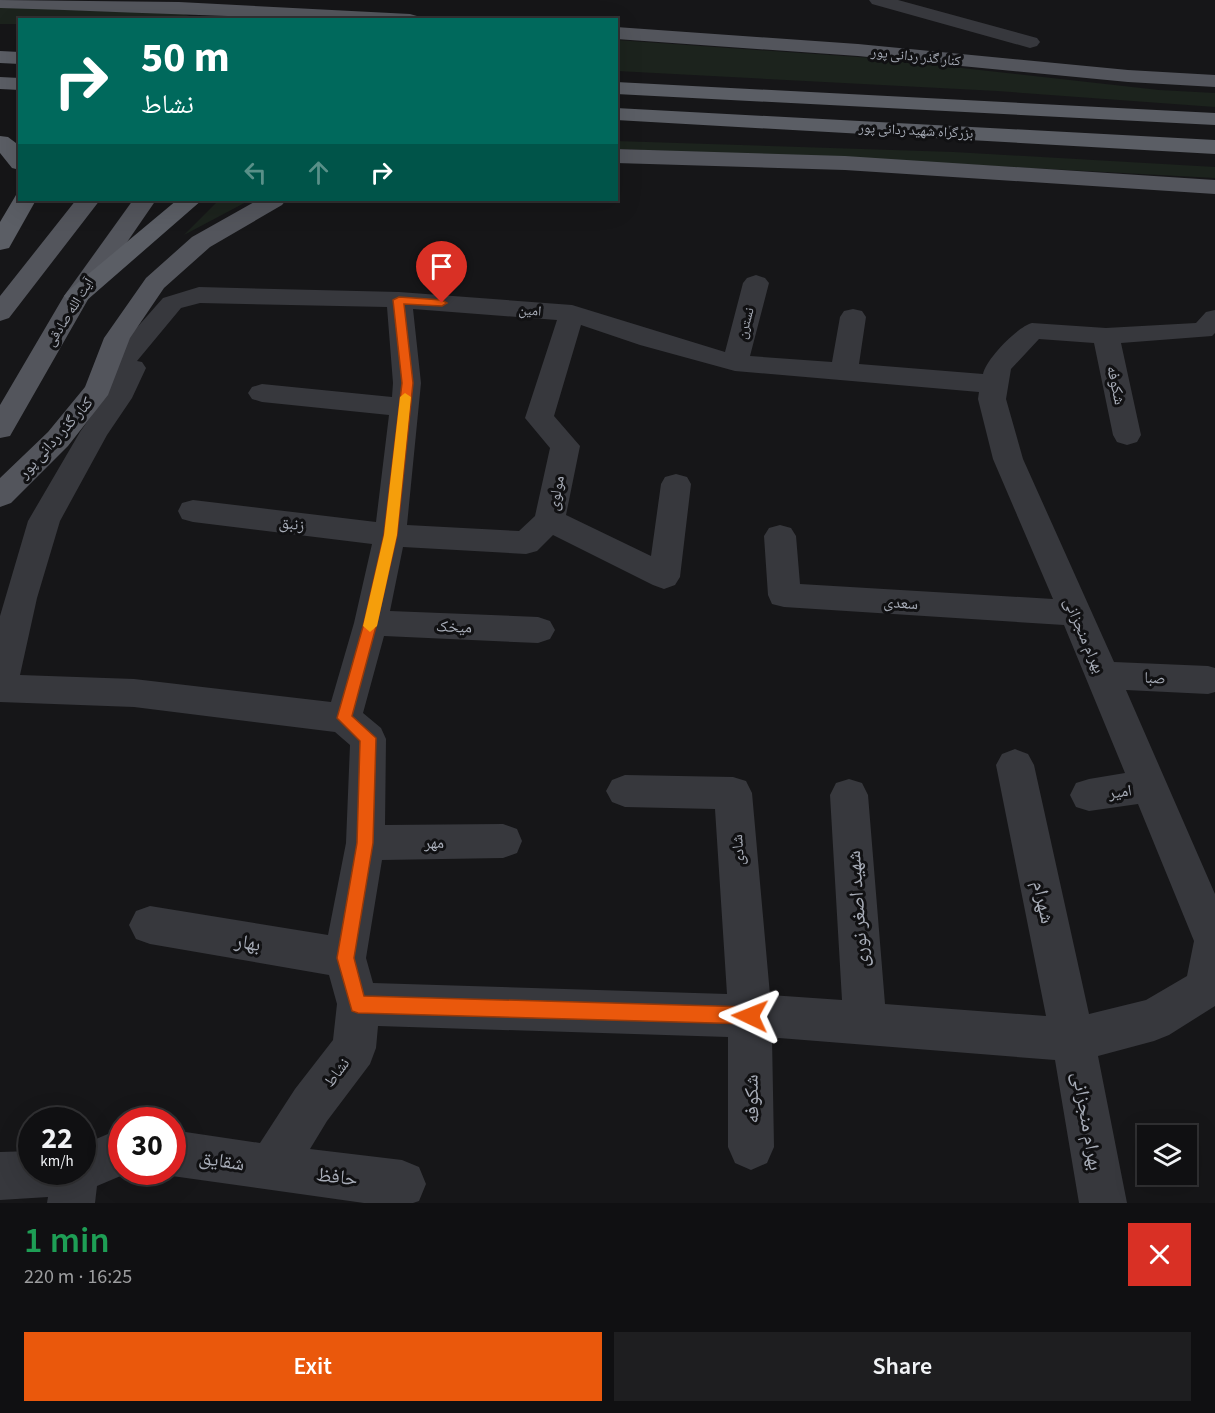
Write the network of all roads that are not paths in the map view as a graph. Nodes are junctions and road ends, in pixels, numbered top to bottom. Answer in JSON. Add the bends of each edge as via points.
{"nodes":[{"id":1,"x":878,"y":0,"type":"edge"},
{"id":2,"x":0,"y":3,"type":"edge"},
{"id":3,"x":225,"y":14,"type":"edge"},
{"id":4,"x":263,"y":15,"type":"edge"},
{"id":5,"x":351,"y":18,"type":"edge"},
{"id":6,"x":618,"y":33,"type":"edge"},
{"id":7,"x":1030,"y":42,"type":"dead end"},
{"id":8,"x":0,"y":57,"type":"edge"},
{"id":9,"x":18,"y":58,"type":"edge"},
{"id":10,"x":1215,"y":81,"type":"edge"},
{"id":11,"x":0,"y":83,"type":"edge"},
{"id":12,"x":18,"y":86,"type":"edge"},
{"id":13,"x":18,"y":86,"type":"edge"},
{"id":14,"x":0,"y":88,"type":"edge"},
{"id":15,"x":618,"y":88,"type":"edge"},
{"id":16,"x":618,"y":114,"type":"edge"},
{"id":17,"x":1215,"y":119,"type":"edge"},
{"id":18,"x":618,"y":130,"type":"edge"},
{"id":19,"x":1092,"y":140,"type":"junction"},
{"id":20,"x":0,"y":142,"type":"edge"},
{"id":21,"x":1215,"y":147,"type":"edge"},
{"id":22,"x":618,"y":156,"type":"edge"},
{"id":23,"x":18,"y":160,"type":"edge"},
{"id":24,"x":1215,"y":187,"type":"edge"},
{"id":25,"x":23,"y":201,"type":"edge"},
{"id":26,"x":87,"y":201,"type":"edge"},
{"id":27,"x":143,"y":201,"type":"edge"},
{"id":28,"x":189,"y":201,"type":"edge"},
{"id":29,"x":272,"y":201,"type":"edge"},
{"id":30,"x":0,"y":243,"type":"edge"},
{"id":31,"x":756,"y":283,"type":"dead end"},
{"id":32,"x":77,"y":296,"type":"junction"},
{"id":33,"x":399,"y":300,"type":"junction"},
{"id":34,"x":172,"y":303,"type":"junction"},
{"id":35,"x":572,"y":313,"type":"junction"},
{"id":36,"x":0,"y":314,"type":"edge"},
{"id":37,"x":853,"y":317,"type":"dead end"},
{"id":38,"x":1211,"y":334,"type":"edge"},
{"id":39,"x":1106,"y":336,"type":"junction"},
{"id":40,"x":735,"y":363,"type":"junction"},
{"id":41,"x":844,"y":371,"type":"junction"},
{"id":42,"x":994,"y":384,"type":"junction"},
{"id":43,"x":98,"y":389,"type":"junction"},
{"id":44,"x":262,"y":393,"type":"dead end"},
{"id":45,"x":404,"y":407,"type":"junction"},
{"id":46,"x":0,"y":429,"type":"edge"},
{"id":47,"x":1127,"y":435,"type":"dead end"},
{"id":48,"x":676,"y":484,"type":"dead end"},
{"id":49,"x":0,"y":496,"type":"edge"},
{"id":50,"x":193,"y":511,"type":"dead end"},
{"id":51,"x":550,"y":520,"type":"junction"},
{"id":52,"x":390,"y":535,"type":"junction"},
{"id":53,"x":780,"y":536,"type":"dead end"},
{"id":54,"x":1076,"y":613,"type":"junction"},
{"id":55,"x":370,"y":623,"type":"junction"},
{"id":56,"x":538,"y":630,"type":"dead end"},
{"id":57,"x":1102,"y":675,"type":"junction"},
{"id":58,"x":1208,"y":680,"type":"dead end"},
{"id":59,"x":0,"y":686,"type":"edge"},
{"id":60,"x":344,"y":718,"type":"junction"},
{"id":61,"x":1015,"y":765,"type":"dead end"},
{"id":62,"x":1150,"y":786,"type":"junction"},
{"id":63,"x":625,"y":791,"type":"dead end"},
{"id":64,"x":849,"y":795,"type":"dead end"},
{"id":65,"x":1089,"y":795,"type":"dead end"},
{"id":66,"x":503,"y":841,"type":"dead end"},
{"id":67,"x":365,"y":843,"type":"junction"},
{"id":68,"x":150,"y":926,"type":"dead end"},
{"id":69,"x":345,"y":958,"type":"junction"},
{"id":70,"x":358,"y":1004,"type":"junction"},
{"id":71,"x":750,"y":1016,"type":"junction"},
{"id":72,"x":865,"y":1023,"type":"junction"},
{"id":73,"x":1072,"y":1040,"type":"junction"},
{"id":74,"x":751,"y":1147,"type":"dead end"},
{"id":75,"x":186,"y":1155,"type":"edge"},
{"id":76,"x":271,"y":1168,"type":"junction"},
{"id":77,"x":18,"y":1175,"type":"edge"},
{"id":78,"x":0,"y":1176,"type":"edge"},
{"id":79,"x":402,"y":1184,"type":"dead end"},
{"id":80,"x":74,"y":1185,"type":"edge"},
{"id":81,"x":71,"y":1203,"type":"edge"},
{"id":82,"x":1102,"y":1203,"type":"edge"}],
"edges":[{"from":1,"to":7,"type":"street"},
{"from":2,"to":3,"type":"main road"},
{"from":3,"to":4,"type":"main road"},
{"from":4,"to":5,"type":"main road"},
{"from":6,"to":10,"type":"main road","name":"کنار گذر ردانی پور"},
{"from":8,"to":9,"type":"highway"},
{"from":11,"to":12,"type":"highway"},
{"from":13,"to":14,"type":"highway"},
{"from":15,"to":17,"type":"highway","name":"بزرگراه شهید ردانی پور"},
{"from":16,"to":19,"type":"highway","name":"بزرگراه شهید ردانی پور"},
{"from":18,"to":19,"type":"highway"},
{"from":19,"to":21,"type":"highway","name":"بزرگراه شهید ردانی پور"},
{"from":20,"to":23,"type":"highway"},
{"from":22,"to":24,"type":"main road","via":[[844,163]]},
{"from":25,"to":30,"type":"highway"},
{"from":26,"to":36,"type":"main road"},
{"from":27,"to":32,"type":"main road","name":"آیت الله صادقی"},
{"from":28,"to":32,"type":"highway"},
{"from":29,"to":43,"type":"main road","name":"کنار گذر ردانی پور","via":[[201,242],[155,283],[117,338]]},
{"from":31,"to":40,"type":"street","name":"نسترن"},
{"from":32,"to":46,"type":"main road","name":"آیت الله صادقی"},
{"from":33,"to":34,"type":"street","name":"امین","via":[[199,295]]},
{"from":33,"to":35,"type":"street","name":"امین"},
{"from":33,"to":45,"type":"street","via":[[407,383]]},
{"from":34,"to":43,"type":"street"},
{"from":34,"to":59,"type":"street","via":[[44,521]]},
{"from":35,"to":40,"type":"street","name":"امین"},
{"from":35,"to":51,"type":"street","name":"مولوی","via":[[539,418],[565,446]]},
{"from":37,"to":41,"type":"street"},
{"from":38,"to":39,"type":"street","name":"بهرام منجزانی"},
{"from":39,"to":42,"type":"street","name":"بهرام منجزانی","via":[[1032,331],[998,367]]},
{"from":39,"to":47,"type":"street","name":"شکوفه"},
{"from":40,"to":41,"type":"street","name":"امین"},
{"from":41,"to":42,"type":"street","name":"امین"},
{"from":42,"to":54,"type":"street","name":"بهرام منجزانی","via":[[992,399],[1008,459]]},
{"from":43,"to":49,"type":"main road","name":"کنار گذر ردانی پور","via":[[58,438]]},
{"from":44,"to":45,"type":"street"},
{"from":45,"to":52,"type":"street"},
{"from":48,"to":51,"type":"street","via":[[664,578]]},
{"from":50,"to":52,"type":"street","name":"زنبق"},
{"from":51,"to":52,"type":"street","name":"مولوی","via":[[526,543]]},
{"from":52,"to":55,"type":"street"},
{"from":53,"to":54,"type":"street","name":"سعدی","via":[[784,595]]},
{"from":54,"to":57,"type":"street","name":"بهرام منجزانی"},
{"from":55,"to":56,"type":"street","name":"میخک"},
{"from":55,"to":60,"type":"street"},
{"from":57,"to":58,"type":"street","name":"صبا"},
{"from":57,"to":62,"type":"street","name":"بهرام منجزانی"},
{"from":59,"to":60,"type":"street","via":[[134,693]]},
{"from":60,"to":67,"type":"street","name":"نشاط","via":[[368,738]]},
{"from":61,"to":73,"type":"street","name":"شهرام"},
{"from":62,"to":65,"type":"street","name":"امیر"},
{"from":62,"to":73,"type":"street","name":"بهرام منجزانی","via":[[1215,941],[1206,988],[1154,1020]]},
{"from":63,"to":71,"type":"street","name":"شادی","via":[[733,793]]},
{"from":64,"to":72,"type":"street","name":"شهید اصغر نوری"},
{"from":66,"to":67,"type":"street","name":"مهر"},
{"from":67,"to":69,"type":"street","name":"نشاط"},
{"from":68,"to":69,"type":"street","name":"بهار"},
{"from":69,"to":70,"type":"street","name":"نشاط"},
{"from":70,"to":71,"type":"street","name":"بهرام منجزانی"},
{"from":70,"to":76,"type":"street","name":"نشاط","via":[[354,1048]]},
{"from":71,"to":72,"type":"street","name":"بهرام منجزانی"},
{"from":71,"to":74,"type":"street","name":"شکوفه"},
{"from":72,"to":73,"type":"street","name":"بهرام منجزانی"},
{"from":73,"to":82,"type":"street","name":"بهرام منجزانی"},
{"from":75,"to":76,"type":"street","name":"شقایق"},
{"from":76,"to":79,"type":"street","name":"حافظ"},
{"from":77,"to":78,"type":"street"},
{"from":80,"to":81,"type":"street"}]}
